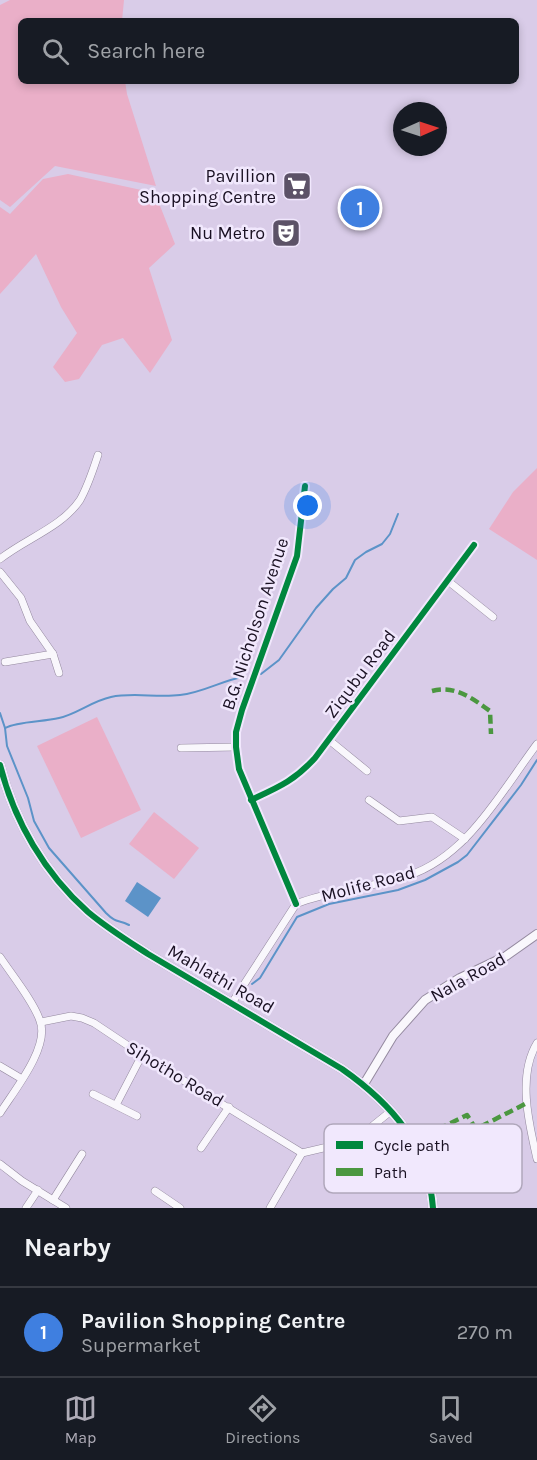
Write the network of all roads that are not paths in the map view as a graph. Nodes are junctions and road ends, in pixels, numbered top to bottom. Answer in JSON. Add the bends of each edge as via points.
{"nodes":[{"id":1,"x":98,"y":455,"type":"dead end"},
{"id":2,"x":305,"y":486,"type":"dead end"},
{"id":3,"x":474,"y":545,"type":"dead end"},
{"id":4,"x":0,"y":559,"type":"edge"},
{"id":5,"x":0,"y":572,"type":"edge"},
{"id":6,"x":448,"y":581,"type":"junction"},
{"id":7,"x":493,"y":617,"type":"dead end"},
{"id":8,"x":53,"y":654,"type":"junction"},
{"id":9,"x":5,"y":662,"type":"dead end"},
{"id":10,"x":59,"y":673,"type":"dead end"},
{"id":11,"x":329,"y":740,"type":"junction"},
{"id":12,"x":236,"y":747,"type":"junction"},
{"id":13,"x":181,"y":748,"type":"dead end"},
{"id":14,"x":536,"y":749,"type":"edge"},
{"id":15,"x":0,"y":765,"type":"edge"},
{"id":16,"x":368,"y":771,"type":"dead end"},
{"id":17,"x":251,"y":800,"type":"junction"},
{"id":18,"x":369,"y":800,"type":"dead end"},
{"id":19,"x":465,"y":839,"type":"junction"},
{"id":20,"x":296,"y":904,"type":"junction"},
{"id":21,"x":537,"y":934,"type":"edge"},
{"id":22,"x":0,"y":957,"type":"edge"},
{"id":23,"x":232,"y":1003,"type":"junction"},
{"id":24,"x":41,"y":1022,"type":"junction"},
{"id":25,"x":537,"y":1043,"type":"edge"},
{"id":26,"x":142,"y":1056,"type":"junction"},
{"id":27,"x":0,"y":1066,"type":"edge"},
{"id":28,"x":22,"y":1079,"type":"junction"},
{"id":29,"x":364,"y":1084,"type":"junction"},
{"id":30,"x":93,"y":1094,"type":"dead end"},
{"id":31,"x":116,"y":1105,"type":"junction"},
{"id":32,"x":229,"y":1107,"type":"junction"},
{"id":33,"x":391,"y":1111,"type":"junction"},
{"id":34,"x":0,"y":1113,"type":"edge"},
{"id":35,"x":137,"y":1116,"type":"dead end"},
{"id":36,"x":375,"y":1124,"type":"edge"},
{"id":37,"x":401,"y":1124,"type":"edge"},
{"id":38,"x":201,"y":1148,"type":"dead end"},
{"id":39,"x":324,"y":1148,"type":"edge"},
{"id":40,"x":302,"y":1153,"type":"junction"},
{"id":41,"x":82,"y":1154,"type":"dead end"},
{"id":42,"x":537,"y":1160,"type":"edge"},
{"id":43,"x":0,"y":1164,"type":"edge"},
{"id":44,"x":38,"y":1190,"type":"junction"},
{"id":45,"x":155,"y":1191,"type":"dead end"},
{"id":46,"x":430,"y":1193,"type":"edge"},
{"id":47,"x":53,"y":1200,"type":"junction"},
{"id":48,"x":169,"y":1205,"type":"edge"},
{"id":49,"x":26,"y":1208,"type":"edge"},
{"id":50,"x":66,"y":1208,"type":"edge"},
{"id":51,"x":180,"y":1208,"type":"edge"},
{"id":52,"x":270,"y":1208,"type":"edge"},
{"id":53,"x":433,"y":1208,"type":"edge"}],
"edges":[{"from":1,"to":4,"type":"street","via":[[80,500],[68,514]]},
{"from":2,"to":12,"type":"street","name":"B.G. Nicholson Avenue","via":[[297,556],[242,710]]},
{"from":3,"to":6,"type":"street","name":"Ziqubu Road"},
{"from":5,"to":8,"type":"street","via":[[15,589],[30,621]]},
{"from":6,"to":7,"type":"street"},
{"from":6,"to":11,"type":"street","name":"Ziqubu Road"},
{"from":8,"to":9,"type":"street"},
{"from":8,"to":10,"type":"street"},
{"from":11,"to":16,"type":"street"},
{"from":11,"to":17,"type":"street","name":"Ziqubu Road","via":[[293,780]]},
{"from":12,"to":13,"type":"street"},
{"from":12,"to":17,"type":"street","name":"B.G. Nicholson Avenue"},
{"from":14,"to":19,"type":"street","name":"Molife Road"},
{"from":15,"to":23,"type":"street","name":"Mahlathi Road","via":[[13,805],[40,856],[88,912],[148,954]]},
{"from":17,"to":20,"type":"street","name":"B.G. Nicholson Avenue"},
{"from":18,"to":19,"type":"street","via":[[399,821],[432,818]]},
{"from":19,"to":20,"type":"street","name":"Molife Road","via":[[441,861],[419,872]]},
{"from":20,"to":23,"type":"street","name":"Molife Road"},
{"from":21,"to":29,"type":"street","name":"Nala Road","via":[[506,956],[425,1000],[393,1036]]},
{"from":22,"to":24,"type":"street"},
{"from":23,"to":29,"type":"street","name":"Mahlathi Road"},
{"from":24,"to":26,"type":"street","name":"Sihotho Road","via":[[63,1016],[82,1018]]},
{"from":24,"to":28,"type":"street","via":[[39,1048]]},
{"from":25,"to":42,"type":"street","via":[[529,1063],[527,1092]]},
{"from":26,"to":31,"type":"street"},
{"from":26,"to":32,"type":"street","name":"Sihotho Road"},
{"from":27,"to":28,"type":"street"},
{"from":28,"to":34,"type":"street"},
{"from":29,"to":33,"type":"street","name":"Mahlathi Road"},
{"from":30,"to":31,"type":"street"},
{"from":31,"to":35,"type":"street"},
{"from":32,"to":38,"type":"street"},
{"from":32,"to":40,"type":"street","name":"Sihotho Road"},
{"from":33,"to":36,"type":"street"},
{"from":33,"to":37,"type":"street","name":"Mahlathi Road"},
{"from":39,"to":40,"type":"street"},
{"from":40,"to":52,"type":"street"},
{"from":41,"to":47,"type":"street"},
{"from":43,"to":44,"type":"street"},
{"from":44,"to":47,"type":"street"},
{"from":44,"to":49,"type":"street"},
{"from":45,"to":48,"type":"street"},
{"from":46,"to":53,"type":"street","name":"Mahlathi Road"},
{"from":47,"to":50,"type":"street"},
{"from":48,"to":51,"type":"street"}]}
